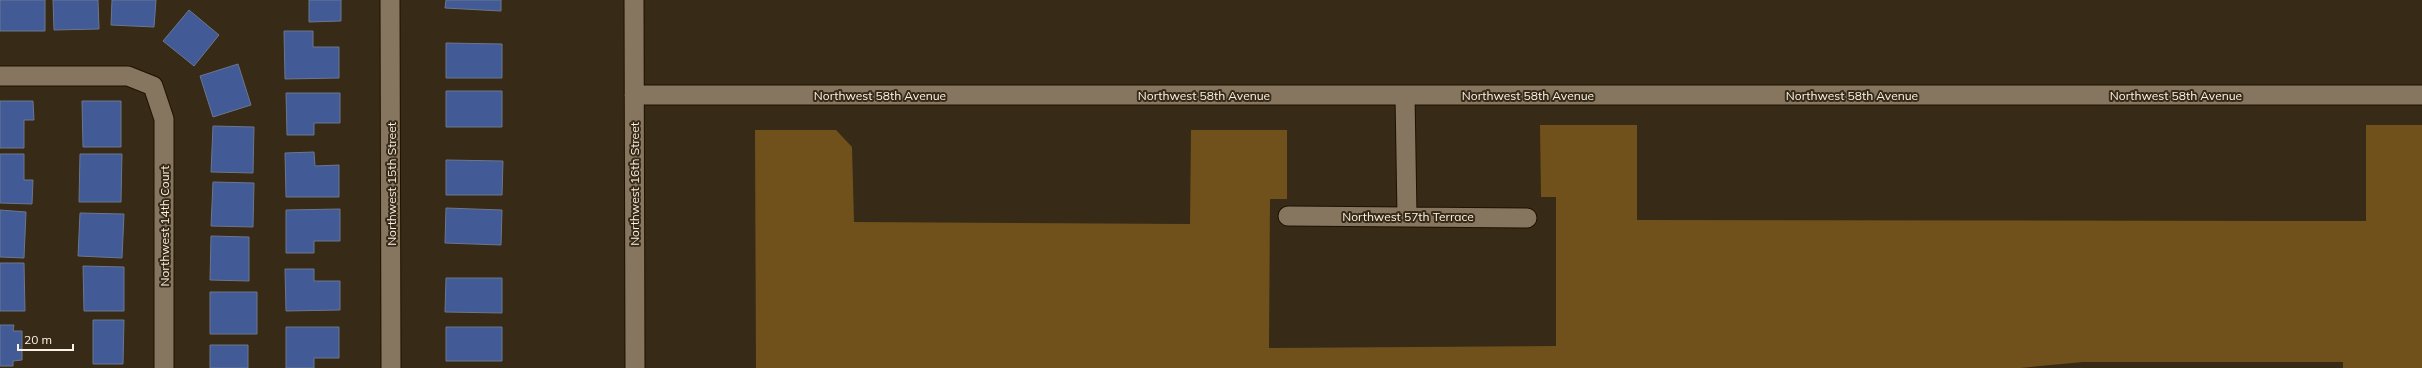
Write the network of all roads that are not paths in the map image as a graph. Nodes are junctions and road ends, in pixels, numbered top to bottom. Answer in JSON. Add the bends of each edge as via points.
{"nodes":[{"id":1,"x":390,"y":0,"type":"edge"},
{"id":2,"x":634,"y":0,"type":"edge"},
{"id":3,"x":0,"y":76,"type":"edge"},
{"id":4,"x":634,"y":95,"type":"junction"},
{"id":5,"x":1404,"y":95,"type":"junction"},
{"id":6,"x":2422,"y":95,"type":"edge"},
{"id":7,"x":1288,"y":216,"type":"dead end"},
{"id":8,"x":1407,"y":216,"type":"junction"},
{"id":9,"x":1527,"y":218,"type":"dead end"},
{"id":10,"x":164,"y":368,"type":"edge"},
{"id":11,"x":391,"y":368,"type":"edge"},
{"id":12,"x":635,"y":368,"type":"edge"}],
"edges":[{"from":1,"to":11,"type":"street","name":"Northwest 15th Street"},
{"from":2,"to":4,"type":"street","name":"Northwest 16th Street"},
{"from":3,"to":10,"type":"street","name":"Northwest 14th Court","via":[[128,76],[153,86],[164,119]]},
{"from":4,"to":5,"type":"street","name":"Northwest 58th Avenue"},
{"from":4,"to":12,"type":"street","name":"Northwest 16th Street"},
{"from":5,"to":6,"type":"street","name":"Northwest 58th Avenue"},
{"from":5,"to":8,"type":"street"},
{"from":7,"to":8,"type":"street","name":"Northwest 57th Terrace"},
{"from":8,"to":9,"type":"street","name":"Northwest 57th Terrace"}]}
